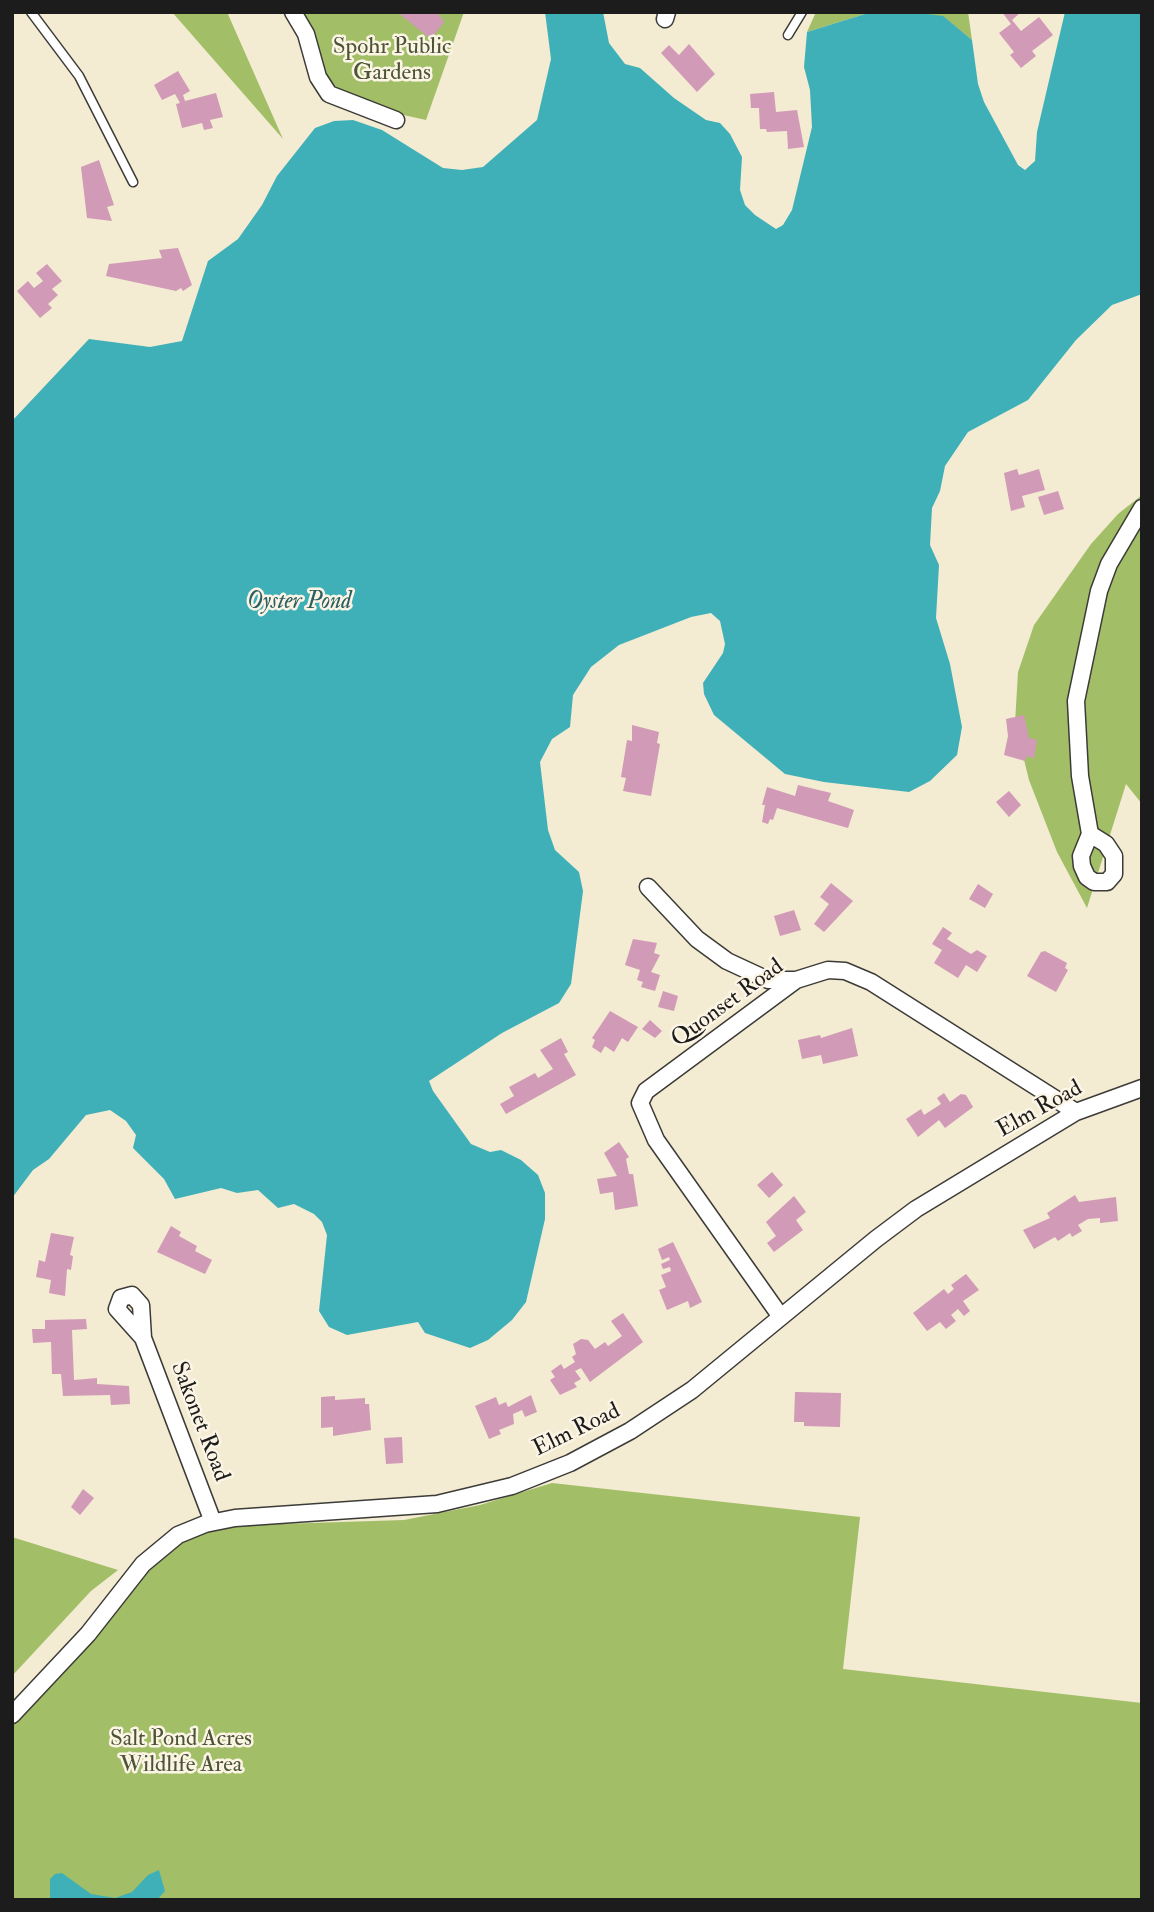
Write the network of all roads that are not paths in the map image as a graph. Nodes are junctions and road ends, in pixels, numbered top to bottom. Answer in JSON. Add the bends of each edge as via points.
{"nodes":[{"id":1,"x":31,"y":12,"type":"edge"},
{"id":2,"x":293,"y":12,"type":"edge"},
{"id":3,"x":802,"y":12,"type":"edge"},
{"id":4,"x":788,"y":35,"type":"dead end"},
{"id":5,"x":396,"y":120,"type":"dead end"},
{"id":6,"x":133,"y":182,"type":"dead end"},
{"id":7,"x":1142,"y":508,"type":"edge"},
{"id":8,"x":1090,"y":834,"type":"dead end"},
{"id":9,"x":648,"y":887,"type":"dead end"},
{"id":10,"x":796,"y":980,"type":"junction"},
{"id":11,"x":1142,"y":1088,"type":"edge"},
{"id":12,"x":1076,"y":1112,"type":"junction"},
{"id":13,"x":781,"y":1317,"type":"junction"},
{"id":14,"x":143,"y":1338,"type":"dead end"},
{"id":15,"x":213,"y":1522,"type":"junction"},
{"id":16,"x":12,"y":1715,"type":"edge"}],
"edges":[{"from":1,"to":6,"type":"lane","via":[[79,76]]},
{"from":2,"to":5,"type":"street","via":[[329,94]]},
{"from":3,"to":4,"type":"lane"},
{"from":7,"to":8,"type":"street","via":[[1105,573],[1078,687],[1080,776]]},
{"from":9,"to":10,"type":"street","via":[[697,939],[727,961],[768,979]]},
{"from":10,"to":12,"type":"street","name":"Quonset Road","via":[[828,970],[845,971],[871,982]]},
{"from":10,"to":13,"type":"street","name":"Quonset Road","via":[[646,1091],[640,1103],[656,1140]]},
{"from":11,"to":12,"type":"street","name":"Elm Road"},
{"from":12,"to":13,"type":"street","name":"Elm Road","via":[[916,1209]]},
{"from":13,"to":15,"type":"street","name":"Elm Road","via":[[692,1390],[630,1432],[512,1486],[412,1507]]},
{"from":14,"to":15,"type":"street","name":"Sakonet Road"},
{"from":15,"to":16,"type":"street","name":"Elm Road","via":[[178,1535],[152,1555],[88,1634]]}]}
